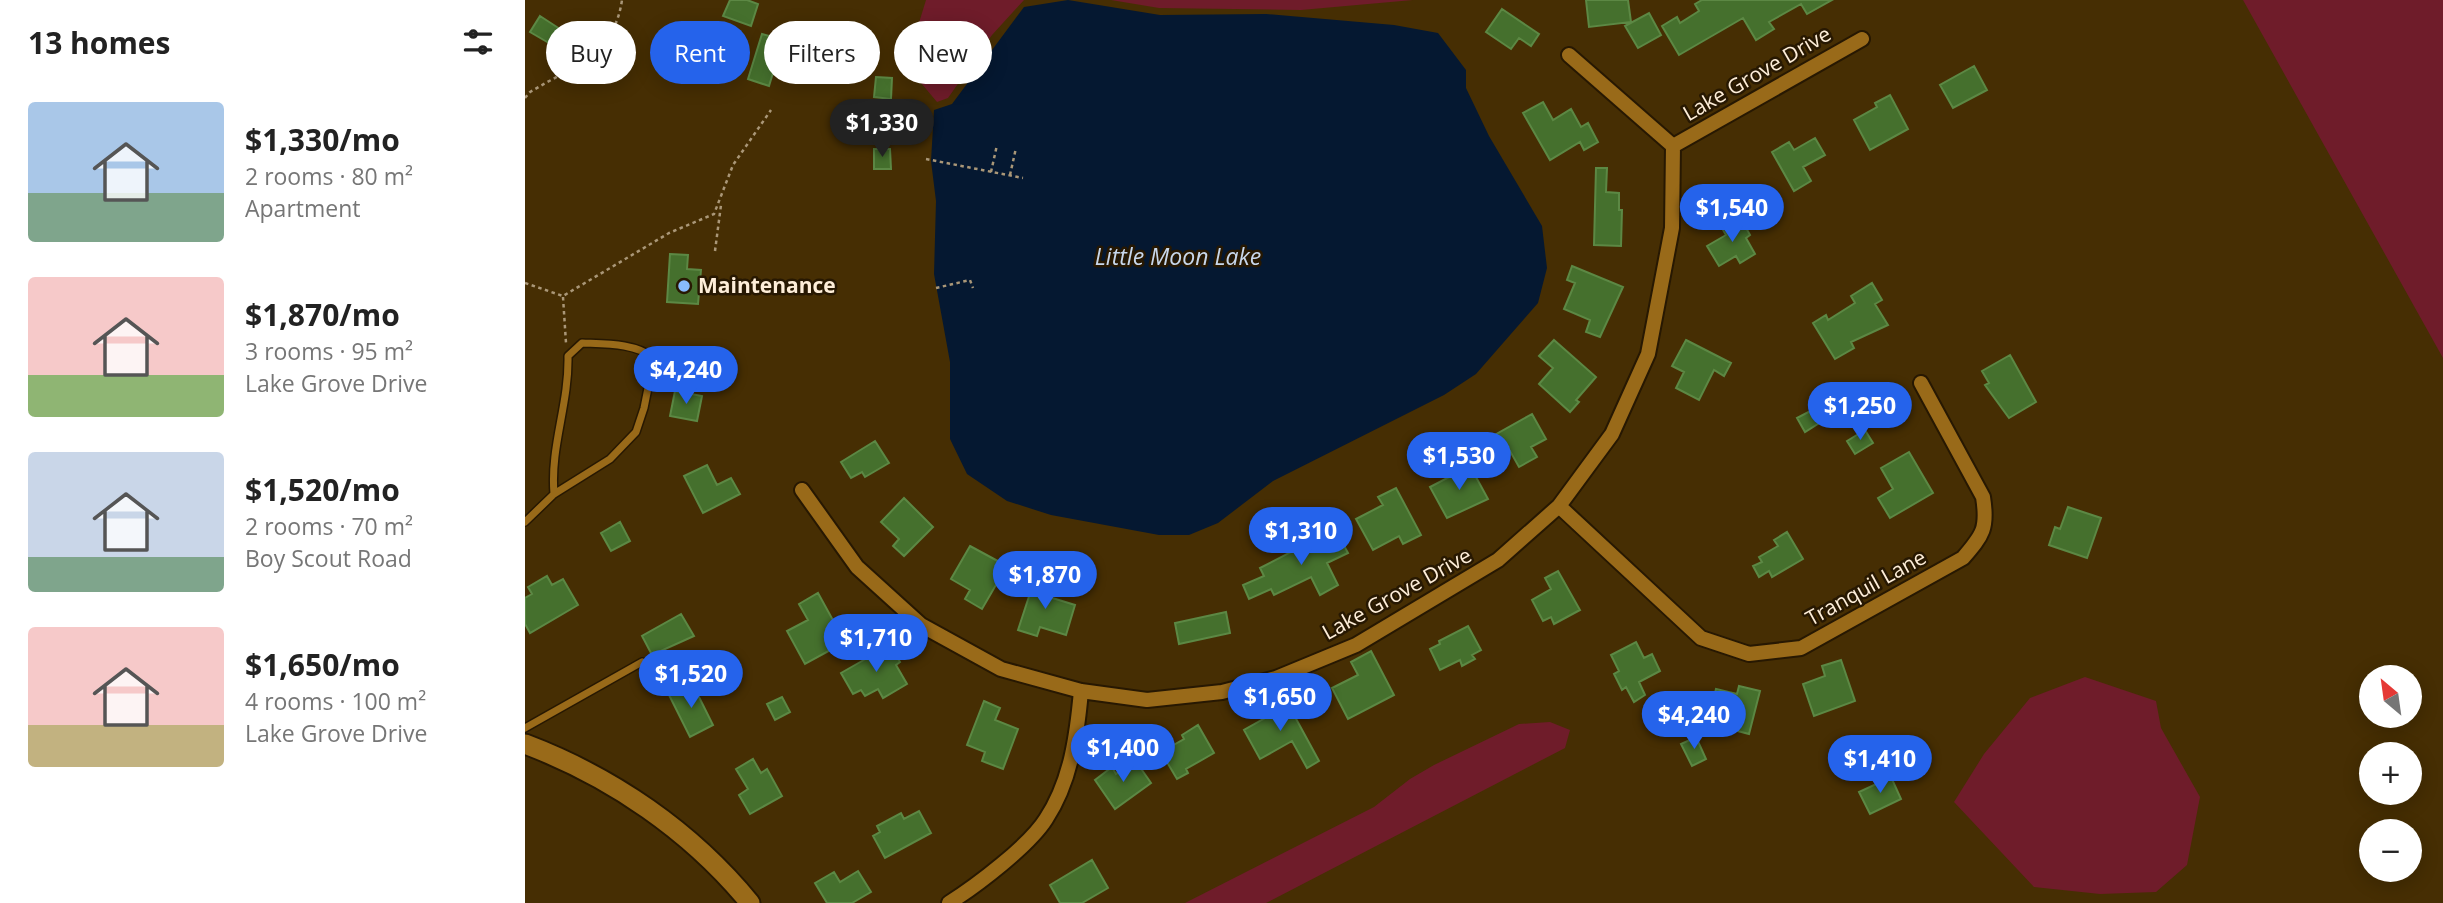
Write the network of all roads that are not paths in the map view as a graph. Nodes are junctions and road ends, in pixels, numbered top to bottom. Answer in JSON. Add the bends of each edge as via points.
{"nodes":[{"id":1,"x":1862,"y":39,"type":"dead end"},
{"id":2,"x":1569,"y":55,"type":"dead end"},
{"id":3,"x":1674,"y":146,"type":"junction"},
{"id":4,"x":1921,"y":383,"type":"dead end"},
{"id":5,"x":802,"y":490,"type":"dead end"},
{"id":6,"x":554,"y":494,"type":"junction"},
{"id":7,"x":1559,"y":506,"type":"junction"},
{"id":8,"x":525,"y":522,"type":"edge"},
{"id":9,"x":642,"y":662,"type":"dead end"},
{"id":10,"x":1081,"y":691,"type":"junction"},
{"id":11,"x":525,"y":728,"type":"edge"},
{"id":12,"x":525,"y":744,"type":"edge"},
{"id":13,"x":750,"y":903,"type":"edge"},
{"id":14,"x":949,"y":903,"type":"edge"}],
"edges":[{"from":1,"to":3,"type":"street","name":"Lake Grove Drive"},
{"from":2,"to":3,"type":"street","name":"Lake Grove Drive"},
{"from":3,"to":7,"type":"street","name":"Lake Grove Drive","via":[[1672,228],[1648,354],[1612,434]]},
{"from":4,"to":7,"type":"street","name":"Tranquil Lane","via":[[1983,497],[1986,518],[1982,537],[1963,558],[1801,648],[1749,654],[1701,638]]},
{"from":5,"to":10,"type":"street","name":"Lake Grove Drive","via":[[857,567],[921,625],[1001,669]]},
{"from":6,"to":6,"type":"lane","via":[[552,472],[569,389],[568,356],[582,344],[611,344],[646,352],[654,358],[636,432],[611,458]]},
{"from":6,"to":8,"type":"lane"},
{"from":7,"to":10,"type":"street","name":"Lake Grove Drive","via":[[1498,560],[1356,645],[1276,678],[1222,692],[1147,700]]},
{"from":9,"to":11,"type":"lane"},
{"from":10,"to":14,"type":"street","via":[[1065,781],[1045,821],[993,871]]},
{"from":12,"to":13,"type":"street","via":[[581,768],[645,807],[708,858]]}]}
